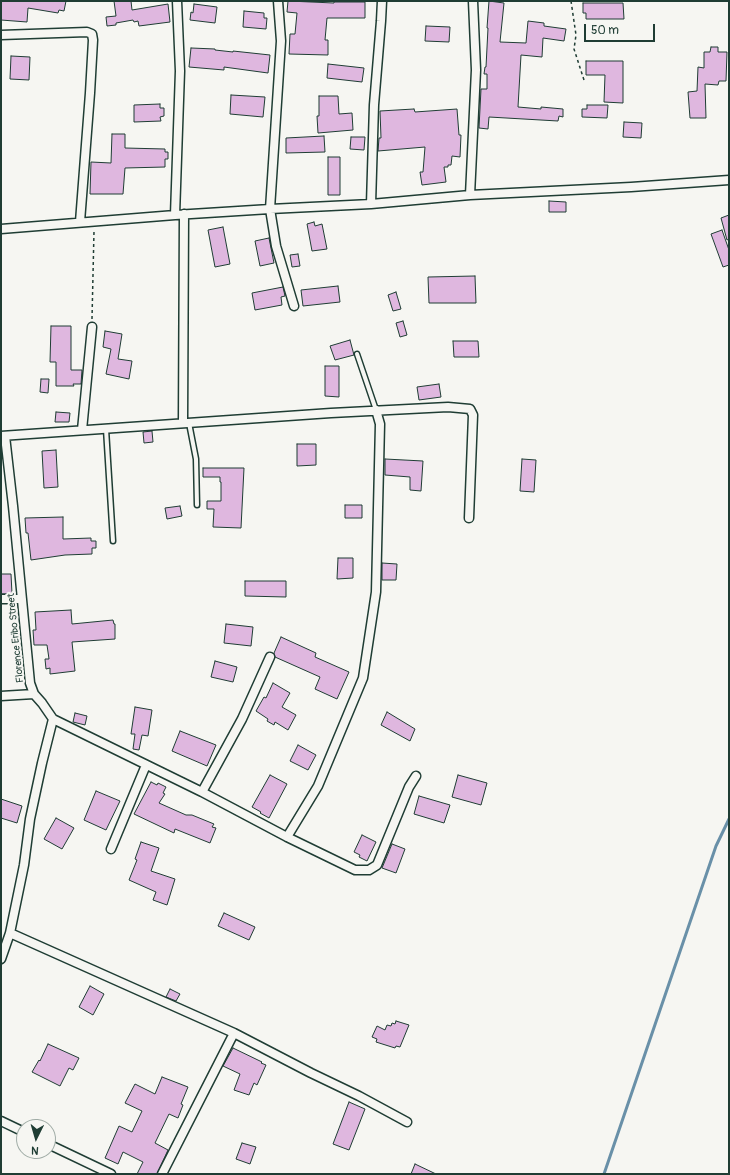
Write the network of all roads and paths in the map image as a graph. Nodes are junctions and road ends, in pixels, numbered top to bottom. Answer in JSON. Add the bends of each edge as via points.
{"nodes":[{"id":1,"x":177,"y":1,"type":"edge"},
{"id":2,"x":278,"y":1,"type":"edge"},
{"id":3,"x":384,"y":1,"type":"edge"},
{"id":4,"x":473,"y":1,"type":"edge"},
{"id":5,"x":571,"y":1,"type":"edge"},
{"id":6,"x":1,"y":35,"type":"edge"},
{"id":7,"x":584,"y":80,"type":"dead end"},
{"id":8,"x":729,"y":180,"type":"edge"},
{"id":9,"x":470,"y":195,"type":"junction"},
{"id":10,"x":371,"y":204,"type":"junction"},
{"id":11,"x":270,"y":208,"type":"junction"},
{"id":12,"x":179,"y":214,"type":"junction"},
{"id":13,"x":94,"y":221,"type":"junction"},
{"id":14,"x":80,"y":222,"type":"junction"},
{"id":15,"x":1,"y":229,"type":"edge"},
{"id":16,"x":294,"y":306,"type":"dead end"},
{"id":17,"x":92,"y":327,"type":"joint"},
{"id":18,"x":357,"y":354,"type":"dead end"},
{"id":19,"x":376,"y":410,"type":"junction"},
{"id":20,"x":186,"y":423,"type":"junction"},
{"id":21,"x":106,"y":429,"type":"junction"},
{"id":22,"x":82,"y":430,"type":"junction"},
{"id":23,"x":3,"y":436,"type":"edge"},
{"id":24,"x":197,"y":505,"type":"dead end"},
{"id":25,"x":469,"y":518,"type":"dead end"},
{"id":26,"x":114,"y":540,"type":"dead end"},
{"id":27,"x":1,"y":599,"type":"edge"},
{"id":28,"x":22,"y":599,"type":"junction"},
{"id":29,"x":270,"y":657,"type":"dead end"},
{"id":30,"x":34,"y":694,"type":"junction"},
{"id":31,"x":1,"y":696,"type":"edge"},
{"id":32,"x":53,"y":719,"type":"junction"},
{"id":33,"x":146,"y":765,"type":"junction"},
{"id":34,"x":416,"y":776,"type":"dead end"},
{"id":35,"x":202,"y":792,"type":"junction"},
{"id":36,"x":287,"y":837,"type":"junction"},
{"id":37,"x":111,"y":849,"type":"dead end"},
{"id":38,"x":10,"y":933,"type":"junction"},
{"id":39,"x":1,"y":959,"type":"edge"},
{"id":40,"x":234,"y":1033,"type":"junction"},
{"id":41,"x":1,"y":1122,"type":"edge"},
{"id":42,"x":407,"y":1122,"type":"dead end"},
{"id":43,"x":16,"y":1129,"type":"edge"},
{"id":44,"x":56,"y":1148,"type":"edge"},
{"id":45,"x":111,"y":1174,"type":"edge"},
{"id":46,"x":162,"y":1174,"type":"edge"}],
"edges":[{"from":1,"to":12,"type":"street","via":[[180,71]]},
{"from":2,"to":11,"type":"street","via":[[281,41]]},
{"from":3,"to":10,"type":"street","via":[[374,105]]},
{"from":4,"to":9,"type":"street","via":[[476,70]]},
{"from":5,"to":7,"type":"path","via":[[576,35],[574,49]]},
{"from":6,"to":14,"type":"street","via":[[87,32],[92,34]]},
{"from":8,"to":9,"type":"street"},
{"from":9,"to":10,"type":"street"},
{"from":10,"to":11,"type":"street"},
{"from":11,"to":12,"type":"street"},
{"from":11,"to":16,"type":"street","via":[[276,246]]},
{"from":12,"to":13,"type":"street"},
{"from":12,"to":20,"type":"street"},
{"from":13,"to":14,"type":"street"},
{"from":13,"to":17,"type":"path"},
{"from":14,"to":15,"type":"street"},
{"from":17,"to":22,"type":"street"},
{"from":18,"to":19,"type":"lane"},
{"from":19,"to":20,"type":"street"},
{"from":19,"to":25,"type":"street","via":[[448,407],[470,409],[473,415]]},
{"from":19,"to":36,"type":"street","via":[[380,424],[376,592],[363,678],[318,786]]},
{"from":20,"to":21,"type":"street"},
{"from":20,"to":24,"type":"lane","via":[[196,459]]},
{"from":21,"to":22,"type":"street"},
{"from":21,"to":26,"type":"lane"},
{"from":22,"to":23,"type":"street"},
{"from":23,"to":28,"type":"street","name":"Florence Eribo Street"},
{"from":27,"to":28,"type":"street"},
{"from":28,"to":30,"type":"street","name":"Florence Eribo Street","via":[[30,683]]},
{"from":29,"to":35,"type":"street","via":[[242,719]]},
{"from":30,"to":31,"type":"street"},
{"from":30,"to":32,"type":"street"},
{"from":32,"to":33,"type":"street"},
{"from":32,"to":38,"type":"street","via":[[30,819],[24,865]]},
{"from":33,"to":35,"type":"street"},
{"from":33,"to":37,"type":"street"},
{"from":34,"to":36,"type":"street","via":[[409,786],[377,865],[369,870],[356,870]]},
{"from":35,"to":36,"type":"street"},
{"from":38,"to":39,"type":"street"},
{"from":38,"to":40,"type":"street"},
{"from":40,"to":42,"type":"street"},
{"from":40,"to":46,"type":"street"},
{"from":41,"to":43,"type":"street"},
{"from":44,"to":45,"type":"street"}]}
